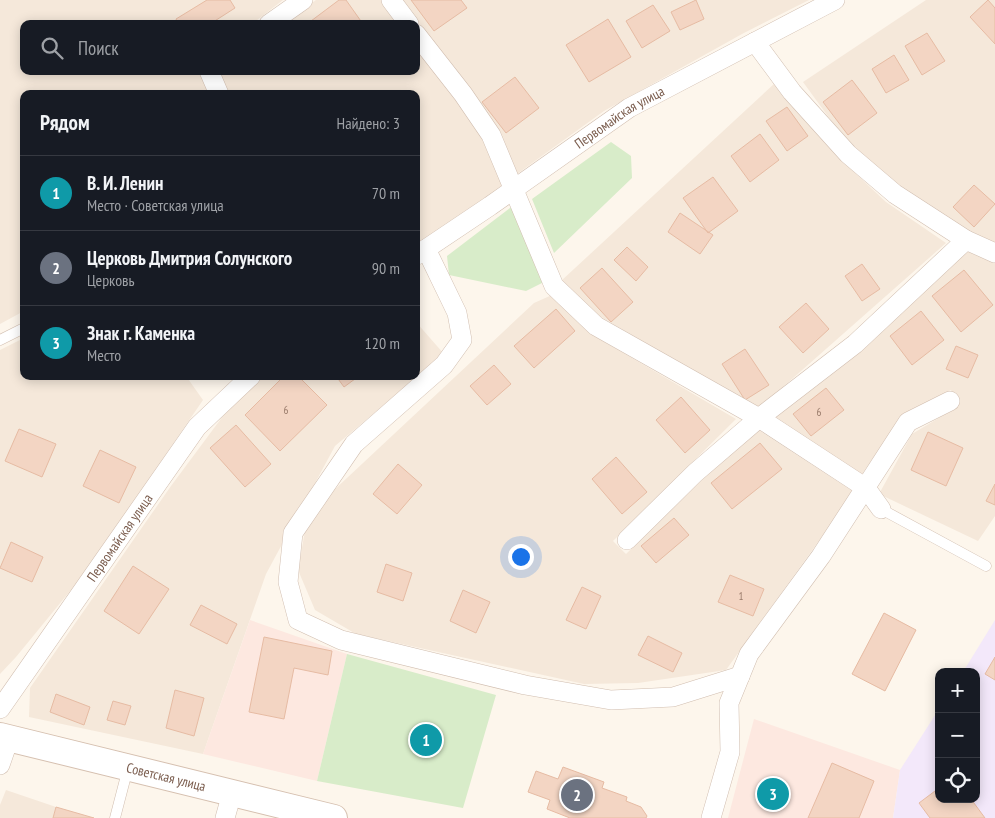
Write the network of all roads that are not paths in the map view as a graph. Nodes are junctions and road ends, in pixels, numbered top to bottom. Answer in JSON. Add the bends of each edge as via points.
{"nodes":[{"id":1,"x":303,"y":0,"type":"edge"},
{"id":2,"x":391,"y":0,"type":"edge"},
{"id":3,"x":835,"y":0,"type":"edge"},
{"id":4,"x":275,"y":20,"type":"edge"},
{"id":5,"x":406,"y":20,"type":"edge"},
{"id":6,"x":420,"y":39,"type":"edge"},
{"id":7,"x":755,"y":42,"type":"junction"},
{"id":8,"x":211,"y":75,"type":"edge"},
{"id":9,"x":217,"y":90,"type":"edge"},
{"id":10,"x":514,"y":189,"type":"junction"},
{"id":11,"x":966,"y":240,"type":"junction"},
{"id":12,"x":421,"y":253,"type":"edge"},
{"id":13,"x":995,"y":253,"type":"edge"},
{"id":14,"x":20,"y":330,"type":"edge"},
{"id":15,"x":0,"y":340,"type":"edge"},
{"id":16,"x":247,"y":380,"type":"edge"},
{"id":17,"x":950,"y":401,"type":"dead end"},
{"id":18,"x":759,"y":418,"type":"junction"},
{"id":19,"x":866,"y":488,"type":"junction"},
{"id":20,"x":881,"y":508,"type":"joint"},
{"id":21,"x":627,"y":540,"type":"dead end"},
{"id":22,"x":986,"y":566,"type":"dead end"},
{"id":23,"x":740,"y":676,"type":"junction"},
{"id":24,"x":0,"y":709,"type":"edge"},
{"id":25,"x":5,"y":737,"type":"edge"},
{"id":26,"x":0,"y":765,"type":"edge"},
{"id":27,"x":128,"y":768,"type":"junction"},
{"id":28,"x":232,"y":793,"type":"junction"},
{"id":29,"x":115,"y":818,"type":"edge"},
{"id":30,"x":225,"y":818,"type":"edge"},
{"id":31,"x":334,"y":818,"type":"edge"},
{"id":32,"x":711,"y":818,"type":"edge"}],
"edges":[{"from":1,"to":4,"type":"street"},
{"from":2,"to":5,"type":"street"},
{"from":3,"to":7,"type":"street","name":"Первомайская улица"},
{"from":6,"to":10,"type":"street","via":[[491,134]]},
{"from":7,"to":10,"type":"street","name":"Первомайская улица","via":[[629,108]]},
{"from":7,"to":11,"type":"street","via":[[792,92],[848,154],[895,194]]},
{"from":8,"to":9,"type":"street"},
{"from":10,"to":12,"type":"street","name":"Первомайская улица"},
{"from":10,"to":18,"type":"street","via":[[554,286],[596,326]]},
{"from":11,"to":13,"type":"street"},
{"from":11,"to":18,"type":"street","via":[[856,344]]},
{"from":12,"to":23,"type":"street","via":[[456,313],[462,340],[444,365],[354,444],[293,532],[288,582],[298,620],[341,640],[525,685],[611,700],[673,697]]},
{"from":14,"to":15,"type":"lane"},
{"from":16,"to":24,"type":"street","name":"Первомайская улица","via":[[197,427]]},
{"from":17,"to":19,"type":"street","via":[[908,422]]},
{"from":18,"to":19,"type":"street"},
{"from":18,"to":21,"type":"street"},
{"from":19,"to":20,"type":"street"},
{"from":19,"to":23,"type":"street","via":[[749,654]]},
{"from":20,"to":22,"type":"lane"},
{"from":23,"to":32,"type":"street","via":[[729,703],[730,752]]},
{"from":25,"to":26,"type":"street"},
{"from":25,"to":27,"type":"main road","name":"Советская улица"},
{"from":27,"to":28,"type":"main road","name":"Советская улица"},
{"from":27,"to":29,"type":"lane"},
{"from":28,"to":30,"type":"street"},
{"from":28,"to":31,"type":"main road","name":"Советская улица"}]}
